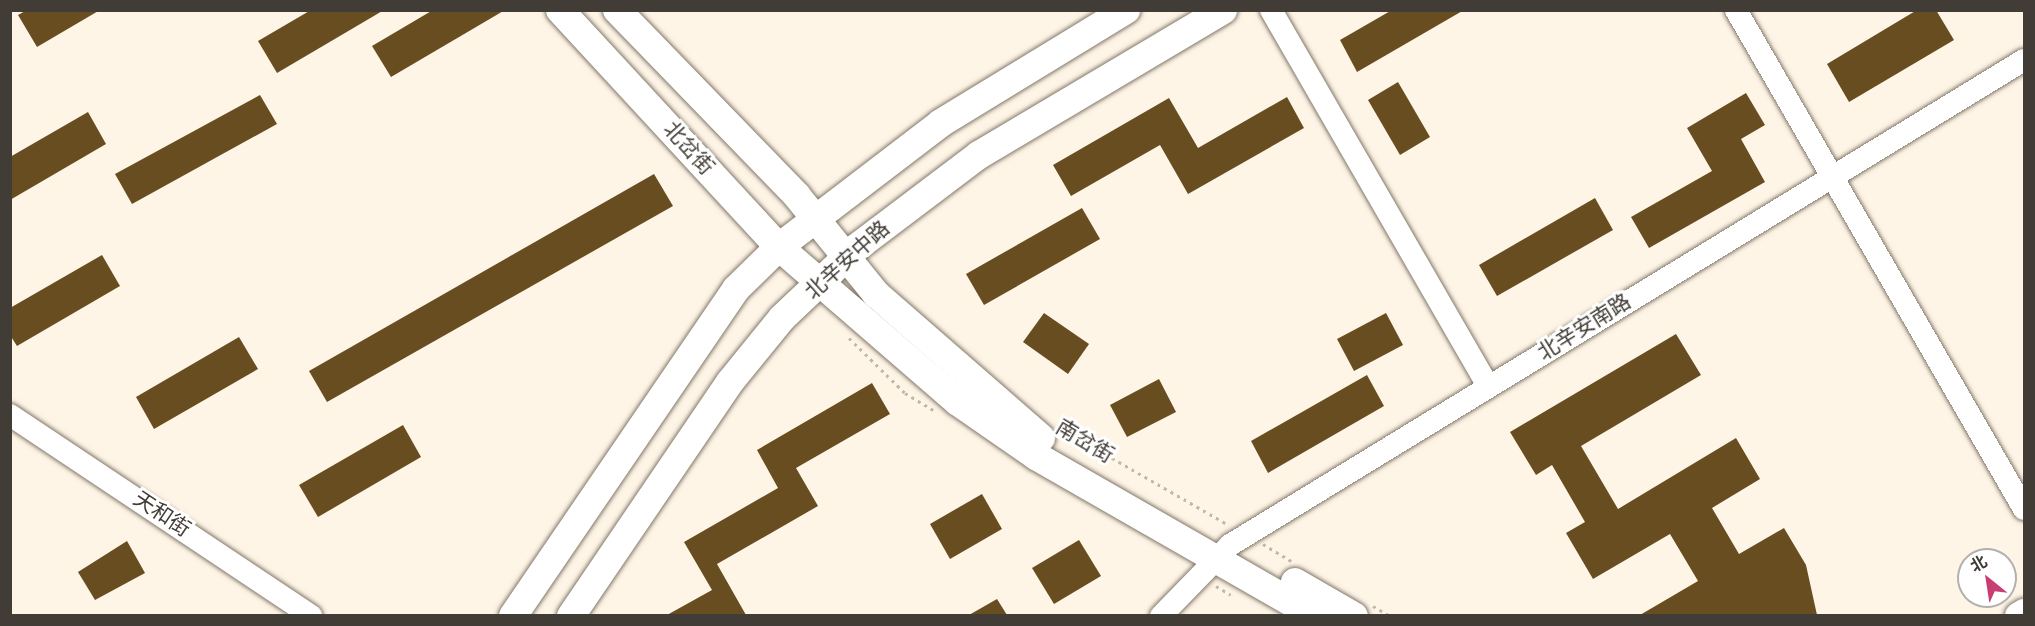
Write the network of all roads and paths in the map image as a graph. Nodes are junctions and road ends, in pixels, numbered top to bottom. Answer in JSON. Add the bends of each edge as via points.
{"nodes":[{"id":1,"x":560,"y":10,"type":"edge"},
{"id":2,"x":617,"y":10,"type":"edge"},
{"id":3,"x":1126,"y":10,"type":"edge"},
{"id":4,"x":1223,"y":10,"type":"edge"},
{"id":5,"x":1271,"y":10,"type":"edge"},
{"id":6,"x":1736,"y":10,"type":"edge"},
{"id":7,"x":2025,"y":60,"type":"edge"},
{"id":8,"x":1829,"y":176,"type":"junction"},
{"id":9,"x":814,"y":220,"type":"junction"},
{"id":10,"x":779,"y":247,"type":"junction"},
{"id":11,"x":847,"y":258,"type":"junction"},
{"id":12,"x":820,"y":282,"type":"junction"},
{"id":13,"x":1488,"y":386,"type":"junction"},
{"id":14,"x":10,"y":415,"type":"edge"},
{"id":15,"x":1051,"y":421,"type":"dead end"},
{"id":16,"x":2025,"y":508,"type":"edge"},
{"id":17,"x":1230,"y":546,"type":"junction"},
{"id":18,"x":1296,"y":564,"type":"dead end"},
{"id":19,"x":1361,"y":610,"type":"edge"},
{"id":20,"x":2025,"y":613,"type":"edge"},
{"id":21,"x":311,"y":615,"type":"edge"},
{"id":22,"x":513,"y":615,"type":"edge"},
{"id":23,"x":571,"y":615,"type":"edge"},
{"id":24,"x":1161,"y":615,"type":"edge"},
{"id":25,"x":1315,"y":615,"type":"edge"},
{"id":26,"x":1390,"y":615,"type":"edge"},
{"id":27,"x":2019,"y":615,"type":"edge"}],
"edges":[{"from":1,"to":10,"type":"main road","name":"北岔街"},
{"from":2,"to":9,"type":"main road","name":"北岔街","via":[[797,196]]},
{"from":3,"to":9,"type":"main road","via":[[941,123]]},
{"from":4,"to":11,"type":"main road","name":"北辛安中路","via":[[979,156]]},
{"from":5,"to":13,"type":"street"},
{"from":6,"to":8,"type":"street"},
{"from":7,"to":8,"type":"street","name":"北辛安南路"},
{"from":8,"to":13,"type":"street","name":"北辛安南路"},
{"from":8,"to":16,"type":"street"},
{"from":9,"to":10,"type":"main road"},
{"from":9,"to":11,"type":"main road","name":"北岔街"},
{"from":10,"to":12,"type":"main road","name":"北岔街"},
{"from":10,"to":22,"type":"main road","via":[[736,289]]},
{"from":11,"to":12,"type":"main road","name":"北辛安中路"},
{"from":11,"to":17,"type":"main road","name":"南岔街","via":[[876,294],[1024,427]]},
{"from":12,"to":17,"type":"main road","name":"南岔街","via":[[958,402],[1036,456]]},
{"from":12,"to":23,"type":"main road","name":"北辛安中路","via":[[782,318],[730,382]]},
{"from":13,"to":17,"type":"street","name":"北辛安南路"},
{"from":14,"to":21,"type":"street","name":"天和街"},
{"from":15,"to":17,"type":"path","name":"南岔街"},
{"from":17,"to":18,"type":"path","name":"南岔街"},
{"from":17,"to":19,"type":"main road","name":"南岔街"},
{"from":17,"to":24,"type":"street","name":"北辛安南路"},
{"from":17,"to":25,"type":"main road","name":"南岔街"},
{"from":19,"to":26,"type":"path"},
{"from":20,"to":27,"type":"main road"}]}
